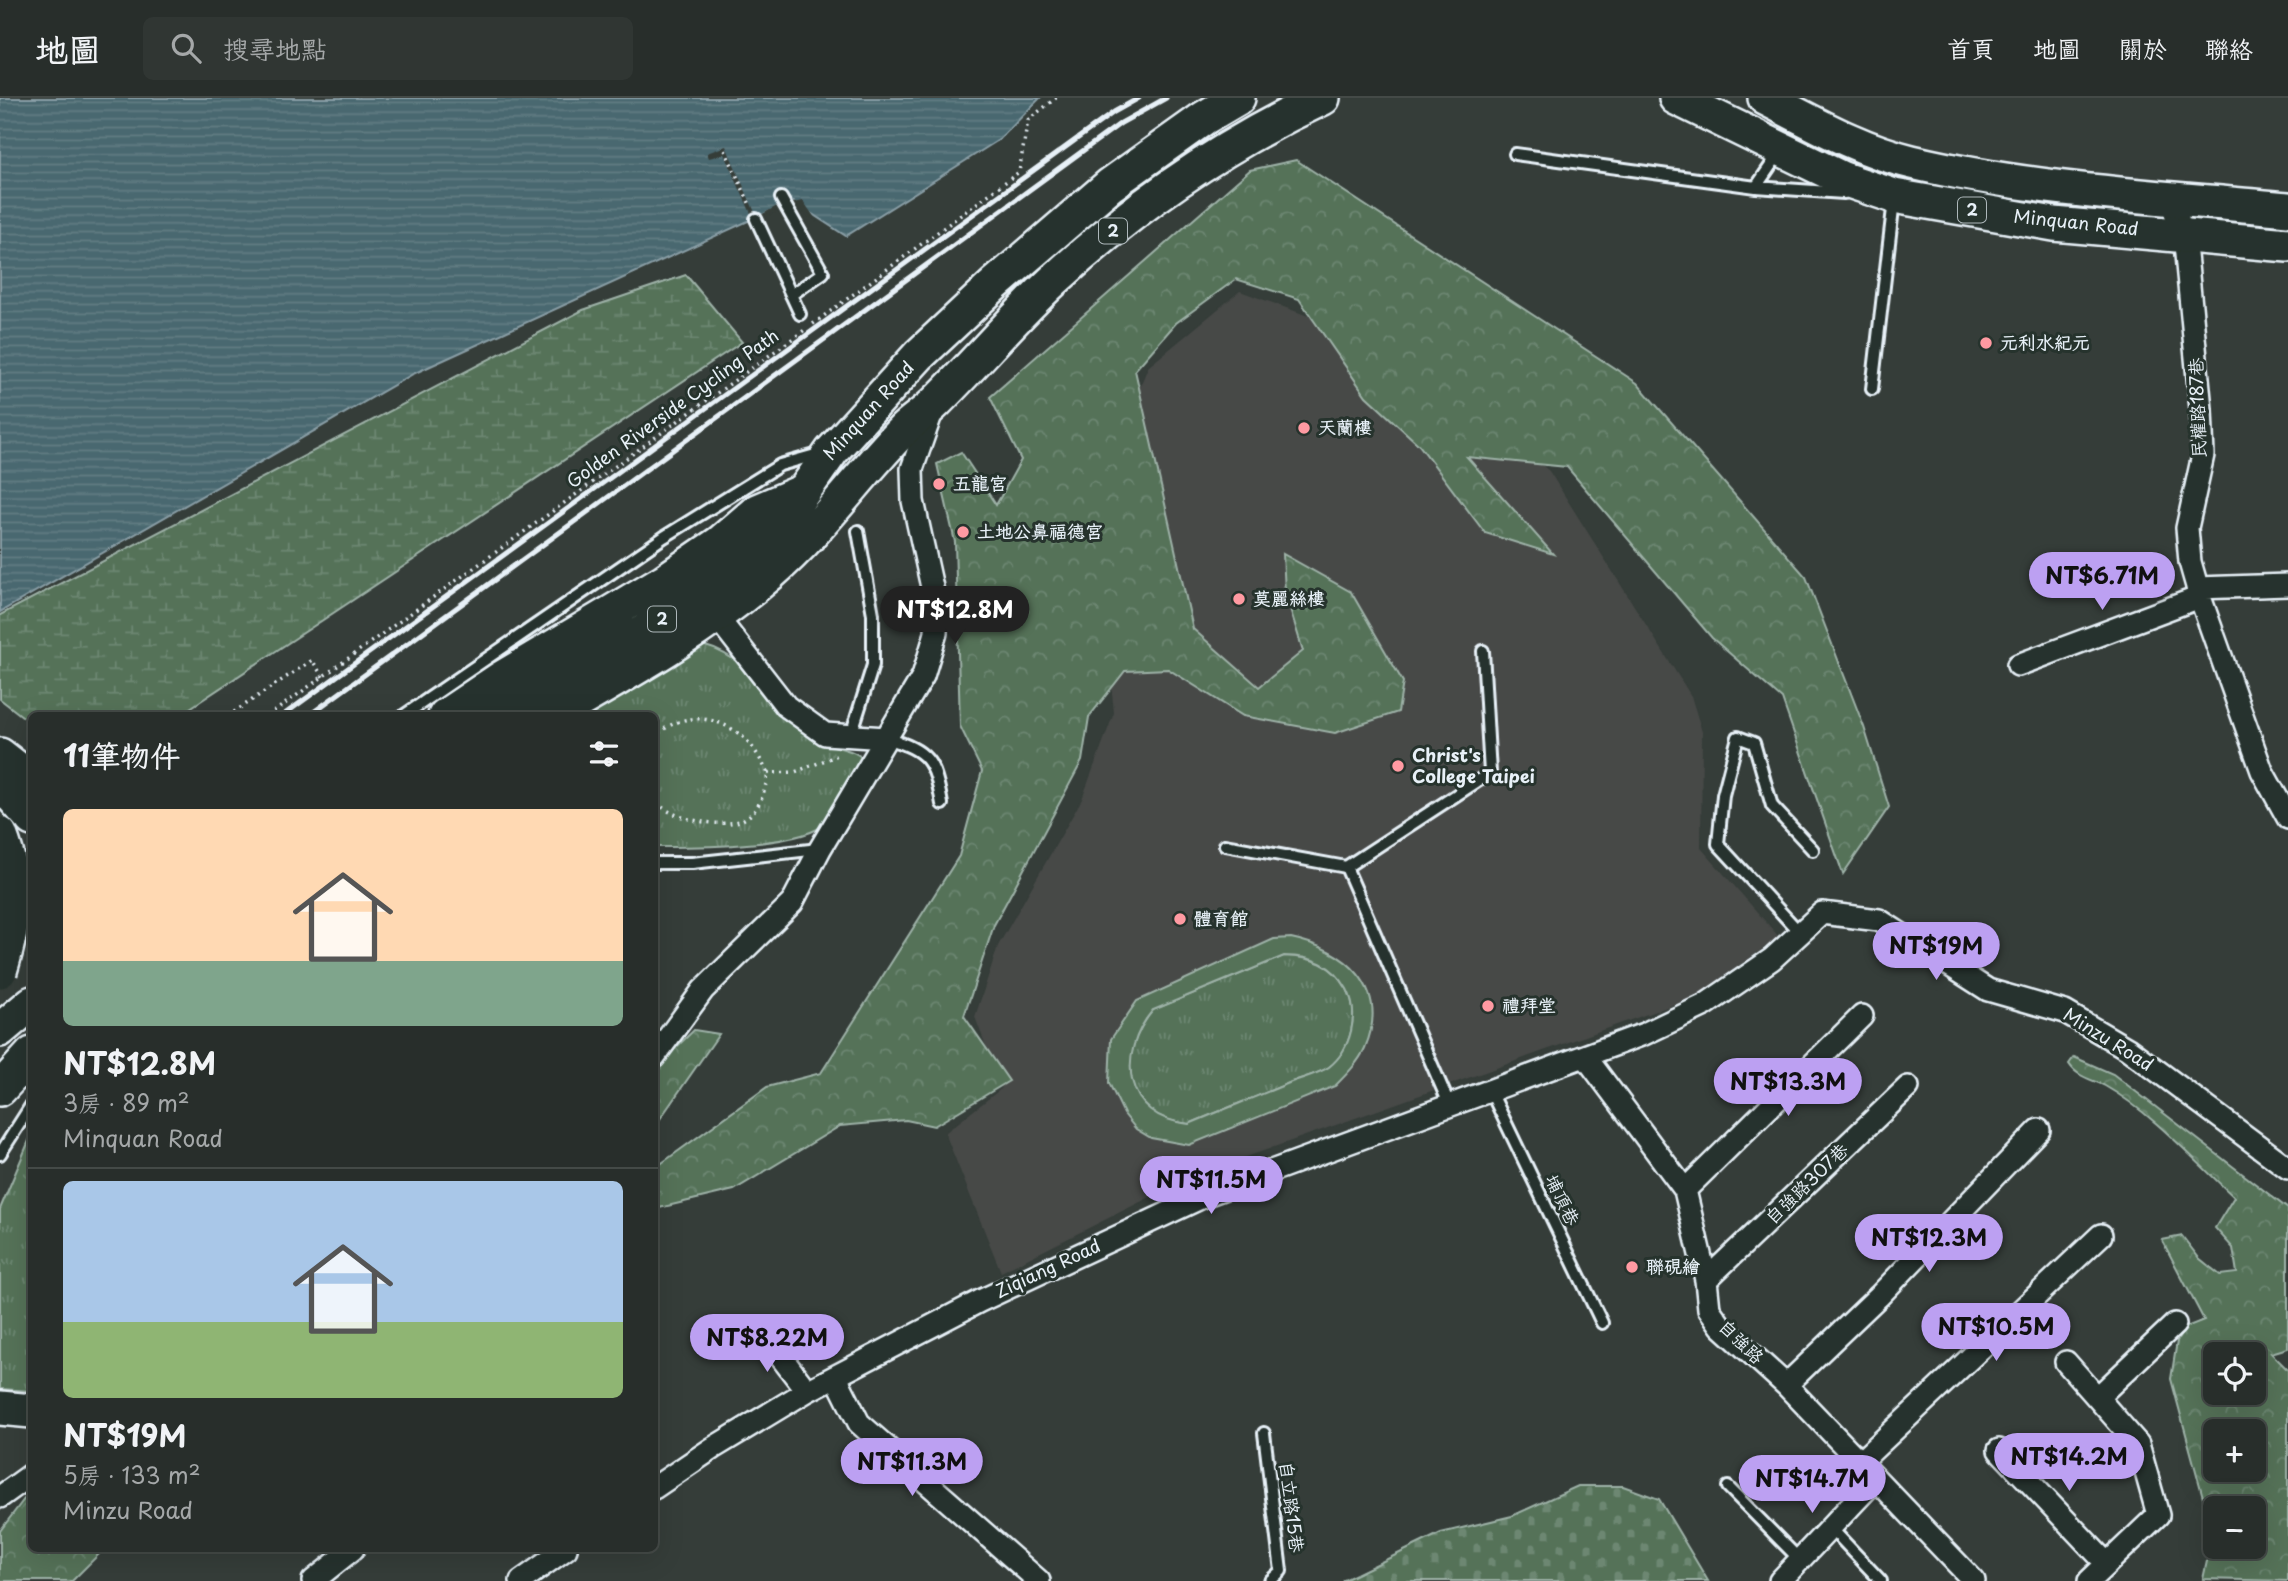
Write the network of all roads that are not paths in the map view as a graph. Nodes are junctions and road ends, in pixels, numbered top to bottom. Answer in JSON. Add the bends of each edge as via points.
{"nodes":[{"id":1,"x":1238,"y":98,"type":"edge"},
{"id":2,"x":1323,"y":98,"type":"edge"},
{"id":3,"x":1676,"y":98,"type":"edge"},
{"id":4,"x":1765,"y":98,"type":"edge"},
{"id":5,"x":1781,"y":151,"type":"junction"},
{"id":6,"x":1515,"y":154,"type":"dead end"},
{"id":7,"x":1756,"y":187,"type":"junction"},
{"id":8,"x":1894,"y":196,"type":"junction"},
{"id":9,"x":781,"y":198,"type":"dead end"},
{"id":10,"x":2169,"y":198,"type":"junction"},
{"id":11,"x":2288,"y":209,"type":"edge"},
{"id":12,"x":756,"y":219,"type":"road end"},
{"id":13,"x":2184,"y":234,"type":"junction"},
{"id":14,"x":2288,"y":245,"type":"edge"},
{"id":15,"x":791,"y":295,"type":"junction"},
{"id":16,"x":800,"y":314,"type":"dead end"},
{"id":17,"x":1872,"y":389,"type":"dead end"},
{"id":18,"x":934,"y":404,"type":"junction"},
{"id":19,"x":832,"y":451,"type":"junction"},
{"id":20,"x":799,"y":493,"type":"junction"},
{"id":21,"x":858,"y":531,"type":"dead end"},
{"id":22,"x":2288,"y":585,"type":"edge"},
{"id":23,"x":2198,"y":592,"type":"junction"},
{"id":24,"x":717,"y":617,"type":"junction"},
{"id":25,"x":1483,"y":651,"type":"dead end"},
{"id":26,"x":2018,"y":665,"type":"dead end"},
{"id":27,"x":409,"y":712,"type":"edge"},
{"id":28,"x":452,"y":712,"type":"edge"},
{"id":29,"x":506,"y":712,"type":"edge"},
{"id":30,"x":560,"y":712,"type":"edge"},
{"id":31,"x":850,"y":738,"type":"junction"},
{"id":32,"x":886,"y":738,"type":"junction"},
{"id":33,"x":0,"y":755,"type":"edge"},
{"id":34,"x":28,"y":777,"type":"edge"},
{"id":35,"x":0,"y":782,"type":"edge"},
{"id":36,"x":942,"y":804,"type":"dead end"},
{"id":37,"x":2285,"y":809,"type":"edge"},
{"id":38,"x":28,"y":814,"type":"edge"},
{"id":39,"x":0,"y":834,"type":"edge"},
{"id":40,"x":1225,"y":845,"type":"dead end"},
{"id":41,"x":820,"y":849,"type":"junction"},
{"id":42,"x":1813,"y":850,"type":"dead end"},
{"id":43,"x":658,"y":863,"type":"edge"},
{"id":44,"x":1346,"y":867,"type":"junction"},
{"id":45,"x":1800,"y":933,"type":"junction"},
{"id":46,"x":0,"y":971,"type":"edge"},
{"id":47,"x":19,"y":1008,"type":"edge"},
{"id":48,"x":1862,"y":1016,"type":"dead end"},
{"id":49,"x":0,"y":1030,"type":"edge"},
{"id":50,"x":658,"y":1051,"type":"edge"},
{"id":51,"x":1585,"y":1056,"type":"junction"},
{"id":52,"x":1908,"y":1087,"type":"dead end"},
{"id":53,"x":1491,"y":1092,"type":"junction"},
{"id":54,"x":1450,"y":1106,"type":"junction"},
{"id":55,"x":28,"y":1110,"type":"edge"},
{"id":56,"x":2039,"y":1130,"type":"dead end"},
{"id":57,"x":0,"y":1154,"type":"edge"},
{"id":58,"x":2288,"y":1168,"type":"edge"},
{"id":59,"x":1685,"y":1190,"type":"junction"},
{"id":60,"x":2101,"y":1234,"type":"dead end"},
{"id":61,"x":1706,"y":1280,"type":"junction"},
{"id":62,"x":1602,"y":1322,"type":"dead end"},
{"id":63,"x":2175,"y":1324,"type":"dead end"},
{"id":64,"x":761,"y":1331,"type":"dead end"},
{"id":65,"x":2066,"y":1362,"type":"dead end"},
{"id":66,"x":836,"y":1377,"type":"junction"},
{"id":67,"x":1786,"y":1385,"type":"junction"},
{"id":68,"x":807,"y":1391,"type":"junction"},
{"id":69,"x":2098,"y":1397,"type":"junction"},
{"id":70,"x":0,"y":1408,"type":"edge"},
{"id":71,"x":28,"y":1410,"type":"edge"},
{"id":72,"x":1264,"y":1433,"type":"dead end"},
{"id":73,"x":1999,"y":1450,"type":"dead end"},
{"id":74,"x":1861,"y":1461,"type":"junction"},
{"id":75,"x":28,"y":1477,"type":"edge"},
{"id":76,"x":1876,"y":1479,"type":"junction"},
{"id":77,"x":658,"y":1485,"type":"edge"},
{"id":78,"x":1728,"y":1487,"type":"dead end"},
{"id":79,"x":0,"y":1497,"type":"edge"},
{"id":80,"x":1829,"y":1527,"type":"junction"},
{"id":81,"x":349,"y":1552,"type":"edge"},
{"id":82,"x":551,"y":1553,"type":"edge"},
{"id":83,"x":1799,"y":1559,"type":"junction"},
{"id":84,"x":2108,"y":1564,"type":"junction"},
{"id":85,"x":313,"y":1581,"type":"edge"},
{"id":86,"x":521,"y":1581,"type":"edge"},
{"id":87,"x":1039,"y":1581,"type":"edge"},
{"id":88,"x":1270,"y":1581,"type":"edge"},
{"id":89,"x":1780,"y":1581,"type":"edge"},
{"id":90,"x":1881,"y":1581,"type":"edge"},
{"id":91,"x":1974,"y":1581,"type":"edge"},
{"id":92,"x":2089,"y":1581,"type":"edge"}],
"edges":[{"from":1,"to":19,"type":"main road","name":"Minquan Road","number":"2","via":[[1110,186],[995,284],[919,355]]},
{"from":2,"to":18,"type":"main road","number":"2","via":[[1267,124],[1155,198],[1054,280]]},
{"from":3,"to":5,"type":"main road","name":"Minquan Road","number":"2"},
{"from":4,"to":10,"type":"main road","name":"Minquan Road","number":"2","via":[[1846,138],[1910,162],[2038,184]]},
{"from":5,"to":7,"type":"lane"},
{"from":5,"to":8,"type":"main road","name":"Minquan Road","number":"2"},
{"from":6,"to":7,"type":"lane"},
{"from":7,"to":8,"type":"lane"},
{"from":8,"to":13,"type":"main road","name":"Minquan Road","number":"2","via":[[2054,224]]},
{"from":8,"to":17,"type":"lane"},
{"from":9,"to":15,"type":"lane","via":[[824,273]]},
{"from":10,"to":11,"type":"main road","name":"Minquan Road","number":"2"},
{"from":10,"to":13,"type":"street","name":"民權路187巷"},
{"from":12,"to":15,"type":"lane"},
{"from":13,"to":14,"type":"main road","name":"Minquan Road","number":"2"},
{"from":13,"to":23,"type":"street","name":"民權路187巷","via":[[2203,455],[2187,528]]},
{"from":15,"to":16,"type":"lane"},
{"from":18,"to":24,"type":"main road","number":"2","via":[[904,429],[819,527]]},
{"from":18,"to":32,"type":"street","via":[[912,469],[913,501],[935,587],[936,633],[923,676]]},
{"from":19,"to":20,"type":"main road","name":"Minquan Road","number":"2"},
{"from":19,"to":27,"type":"lane","via":[[780,465],[601,579]]},
{"from":20,"to":28,"type":"main road","via":[[758,511],[664,581]]},
{"from":20,"to":29,"type":"main road","name":"Minquan Road","number":"2","via":[[773,535],[725,575],[645,631]]},
{"from":21,"to":31,"type":"lane","via":[[873,614],[873,665]]},
{"from":22,"to":23,"type":"street"},
{"from":23,"to":26,"type":"street"},
{"from":23,"to":37,"type":"street","name":"民權路187巷","via":[[2262,771]]},
{"from":24,"to":30,"type":"main road","number":"2"},
{"from":24,"to":31,"type":"street","via":[[786,706],[825,734]]},
{"from":25,"to":44,"type":"lane","via":[[1490,773]]},
{"from":31,"to":32,"type":"street"},
{"from":32,"to":36,"type":"lane","via":[[917,747],[936,774]]},
{"from":32,"to":41,"type":"street"},
{"from":33,"to":34,"type":"main road"},
{"from":35,"to":38,"type":"main road"},
{"from":39,"to":46,"type":"main road","bridge":true,"via":[[15,883],[12,932]]},
{"from":40,"to":44,"type":"lane"},
{"from":41,"to":43,"type":"lane"},
{"from":41,"to":50,"type":"street","via":[[792,903],[702,990]]},
{"from":42,"to":45,"type":"lane","via":[[1772,806],[1754,743],[1738,737],[1723,796],[1718,844]]},
{"from":44,"to":54,"type":"lane"},
{"from":45,"to":51,"type":"street","name":"Minzu Road","via":[[1772,959],[1705,1005]]},
{"from":45,"to":58,"type":"street","name":"Minzu Road","via":[[1822,913],[1879,920],[1988,990],[2065,1012],[2128,1049]]},
{"from":47,"to":49,"type":"main road"},
{"from":48,"to":59,"type":"street"},
{"from":51,"to":53,"type":"street","name":"Ziqiang Road"},
{"from":51,"to":59,"type":"street","name":"自強路"},
{"from":52,"to":61,"type":"street","name":"自強路307巷"},
{"from":53,"to":54,"type":"street","name":"Ziqiang Road"},
{"from":53,"to":62,"type":"lane","name":"埔頂巷"},
{"from":54,"to":66,"type":"street","name":"Ziqiang Road","via":[[1209,1194],[980,1301]]},
{"from":55,"to":57,"type":"lane"},
{"from":56,"to":67,"type":"street"},
{"from":59,"to":61,"type":"street","name":"自強路"},
{"from":60,"to":74,"type":"street"},
{"from":61,"to":67,"type":"street","name":"自強路","via":[[1709,1309],[1721,1326]]},
{"from":63,"to":69,"type":"street"},
{"from":64,"to":68,"type":"street"},
{"from":65,"to":69,"type":"street"},
{"from":66,"to":68,"type":"street","name":"Ziqiang Road"},
{"from":66,"to":87,"type":"street","via":[[859,1423]]},
{"from":67,"to":74,"type":"street","name":"自強路"},
{"from":68,"to":77,"type":"street","name":"Ziqiang Road"},
{"from":69,"to":84,"type":"street","via":[[2138,1444],[2158,1515]]},
{"from":70,"to":71,"type":"main road"},
{"from":72,"to":88,"type":"lane","name":"自立路15巷","via":[[1281,1571]]},
{"from":73,"to":84,"type":"street"},
{"from":74,"to":76,"type":"street","name":"自強路"},
{"from":75,"to":79,"type":"street"},
{"from":76,"to":80,"type":"street"},
{"from":76,"to":91,"type":"street","name":"自強路"},
{"from":78,"to":83,"type":"lane"},
{"from":80,"to":83,"type":"street"},
{"from":80,"to":90,"type":"lane"},
{"from":81,"to":85,"type":"street"},
{"from":82,"to":86,"type":"street"},
{"from":83,"to":89,"type":"street"},
{"from":84,"to":92,"type":"street"}]}
